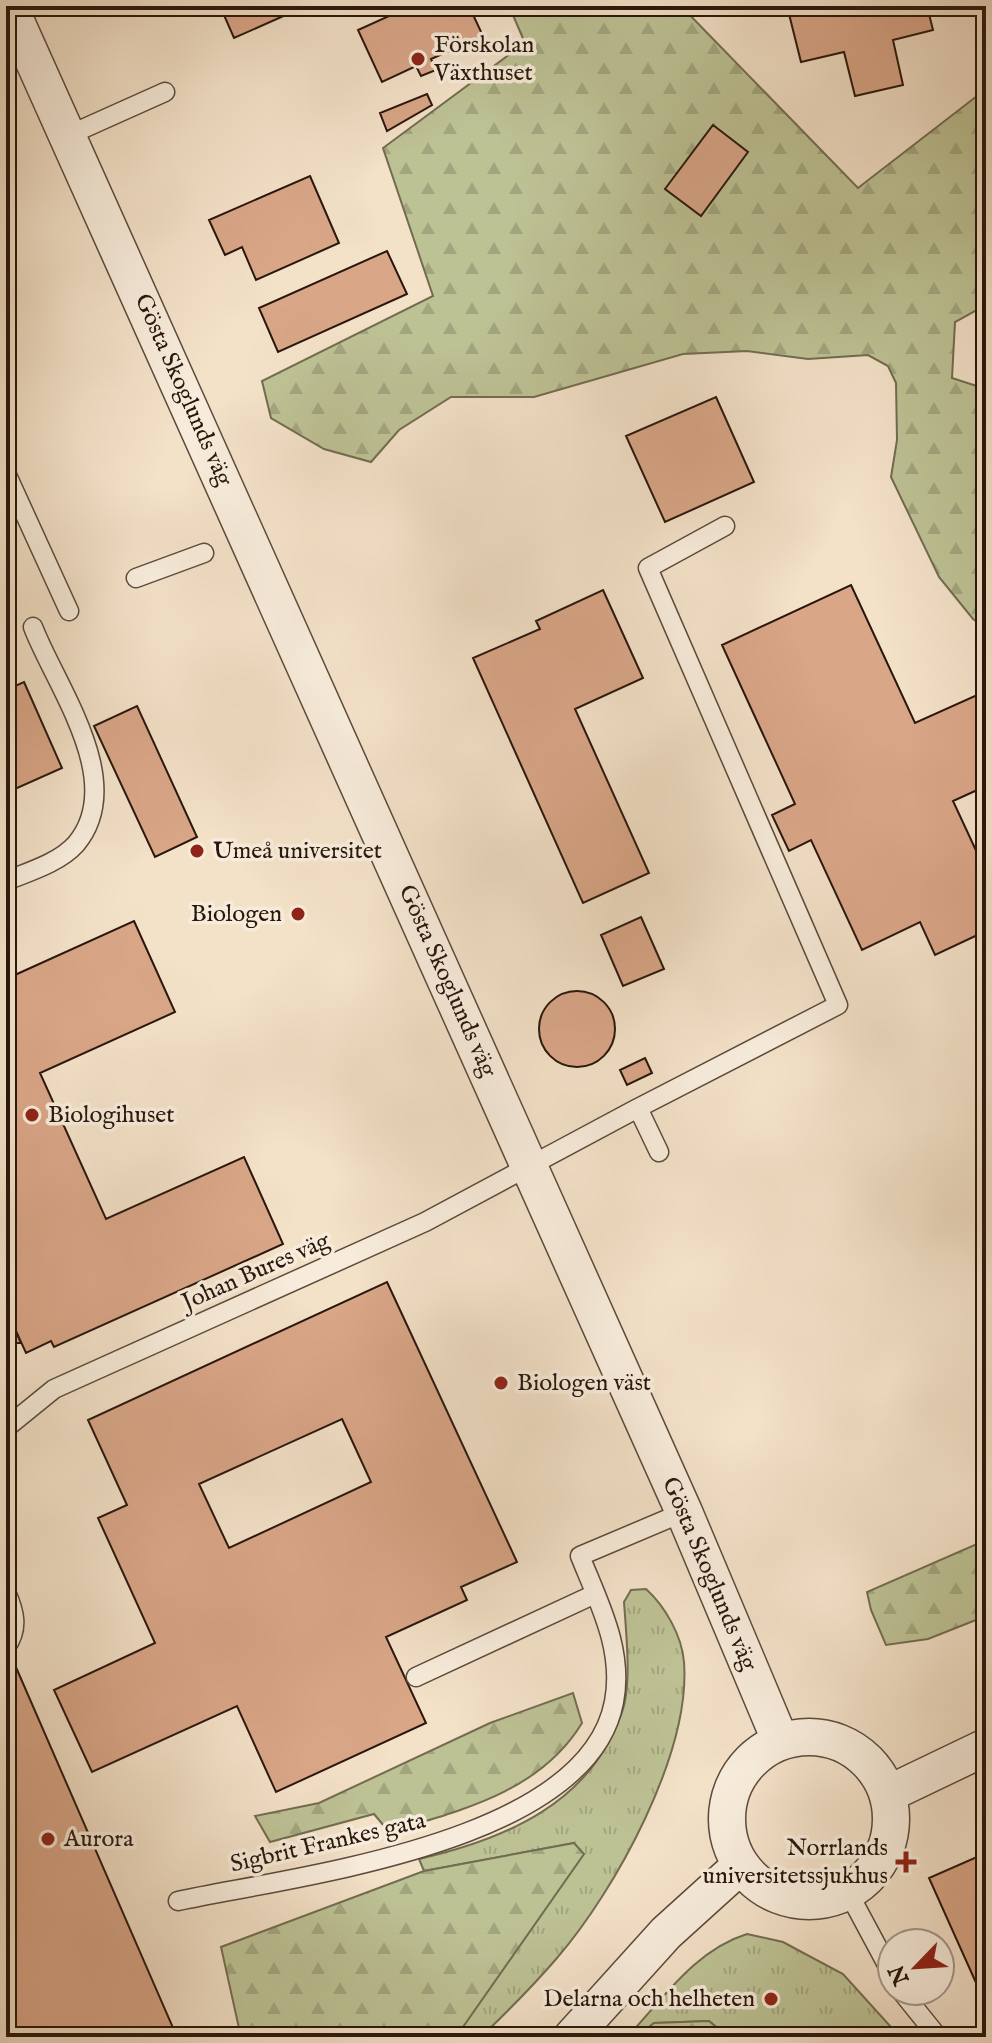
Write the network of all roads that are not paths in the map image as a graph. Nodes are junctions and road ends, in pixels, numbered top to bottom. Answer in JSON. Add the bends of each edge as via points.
{"nodes":[{"id":1,"x":9,"y":6,"type":"edge"},
{"id":2,"x":165,"y":92,"type":"dead end"},
{"id":3,"x":69,"y":135,"type":"junction"},
{"id":4,"x":6,"y":473,"type":"edge"},
{"id":5,"x":725,"y":526,"type":"dead end"},
{"id":6,"x":204,"y":553,"type":"dead end"},
{"id":7,"x":136,"y":578,"type":"dead end"},
{"id":8,"x":69,"y":611,"type":"dead end"},
{"id":9,"x":33,"y":627,"type":"dead end"},
{"id":10,"x":6,"y":881,"type":"edge"},
{"id":11,"x":638,"y":1108,"type":"junction"},
{"id":12,"x":659,"y":1152,"type":"dead end"},
{"id":13,"x":530,"y":1167,"type":"junction"},
{"id":14,"x":6,"y":1428,"type":"edge"},
{"id":15,"x":684,"y":1512,"type":"junction"},
{"id":16,"x":6,"y":1592,"type":"edge"},
{"id":17,"x":595,"y":1594,"type":"junction"},
{"id":18,"x":6,"y":1647,"type":"edge"},
{"id":19,"x":416,"y":1677,"type":"dead end"},
{"id":20,"x":780,"y":1740,"type":"junction"},
{"id":21,"x":986,"y":1747,"type":"edge"},
{"id":22,"x":888,"y":1794,"type":"junction"},
{"id":23,"x":740,"y":1866,"type":"junction"},
{"id":24,"x":848,"y":1892,"type":"junction"},
{"id":25,"x":178,"y":1901,"type":"dead end"},
{"id":26,"x":876,"y":1944,"type":"edge"},
{"id":27,"x":914,"y":2007,"type":"edge"},
{"id":28,"x":572,"y":2037,"type":"edge"},
{"id":29,"x":938,"y":2037,"type":"edge"}],
"edges":[{"from":1,"to":3,"type":"street","name":"Gösta Skoglunds väg"},
{"from":2,"to":3,"type":"lane"},
{"from":3,"to":13,"type":"street","name":"Gösta Skoglunds väg"},
{"from":4,"to":8,"type":"lane"},
{"from":5,"to":11,"type":"lane","name":"Johan Bures väg","via":[[648,568],[838,1005]]},
{"from":6,"to":7,"type":"lane"},
{"from":9,"to":10,"type":"lane","via":[[89,751],[94,786],[90,819],[75,845]]},
{"from":11,"to":12,"type":"lane"},
{"from":11,"to":13,"type":"lane","name":"Johan Bures väg"},
{"from":13,"to":14,"type":"lane","name":"Johan Bures väg","via":[[417,1226],[54,1389]]},
{"from":13,"to":15,"type":"street","name":"Gösta Skoglunds väg"},
{"from":15,"to":17,"type":"lane","name":"Sigbrit Frankes gata","via":[[580,1556]]},
{"from":15,"to":20,"type":"street","name":"Gösta Skoglunds väg"},
{"from":16,"to":18,"type":"lane","via":[[16,1620]]},
{"from":17,"to":19,"type":"lane"},
{"from":17,"to":25,"type":"lane","name":"Sigbrit Frankes gata","via":[[612,1636],[615,1700],[593,1751],[532,1802],[416,1852]]},
{"from":20,"to":22,"type":"street","via":[[830,1739],[853,1749],[873,1767]]},
{"from":20,"to":23,"type":"street","via":[[751,1759],[735,1780],[726,1811],[728,1840]]},
{"from":21,"to":22,"type":"street"},
{"from":22,"to":24,"type":"street","via":[[891,1821],[885,1851],[869,1876]]},
{"from":23,"to":24,"type":"street","via":[[771,1893],[796,1901]]},
{"from":23,"to":28,"type":"street","via":[[666,1933]]},
{"from":24,"to":26,"type":"lane"},
{"from":27,"to":29,"type":"lane"}]}
